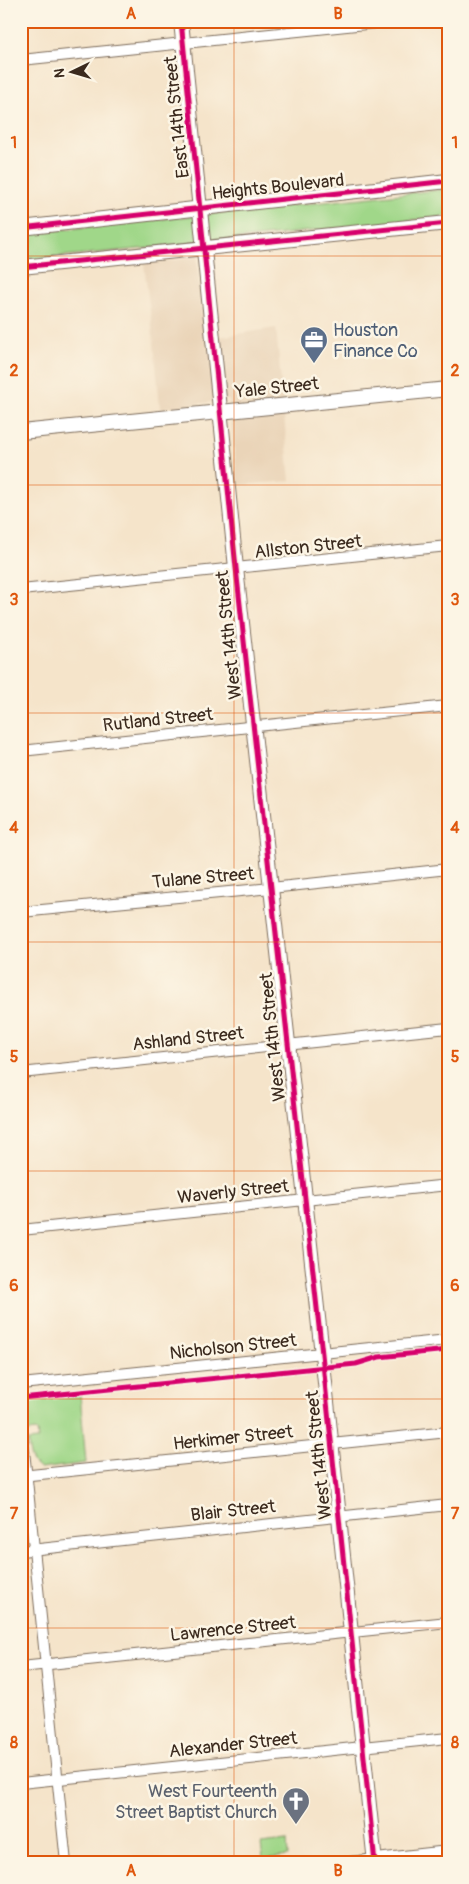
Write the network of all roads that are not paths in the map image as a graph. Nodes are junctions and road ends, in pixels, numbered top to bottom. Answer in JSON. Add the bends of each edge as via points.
{"nodes":[{"id":1,"x":181,"y":21,"type":"edge"},
{"id":2,"x":396,"y":21,"type":"edge"},
{"id":3,"x":184,"y":44,"type":"junction"},
{"id":4,"x":21,"y":60,"type":"edge"},
{"id":5,"x":448,"y":181,"type":"edge"},
{"id":6,"x":201,"y":209,"type":"junction"},
{"id":7,"x":448,"y":223,"type":"edge"},
{"id":8,"x":21,"y":228,"type":"edge"},
{"id":9,"x":204,"y":248,"type":"junction"},
{"id":10,"x":21,"y":267,"type":"edge"},
{"id":11,"x":448,"y":389,"type":"edge"},
{"id":12,"x":221,"y":413,"type":"junction"},
{"id":13,"x":21,"y":432,"type":"edge"},
{"id":14,"x":448,"y":546,"type":"edge"},
{"id":15,"x":236,"y":568,"type":"junction"},
{"id":16,"x":21,"y":590,"type":"edge"},
{"id":17,"x":448,"y":706,"type":"edge"},
{"id":18,"x":253,"y":726,"type":"junction"},
{"id":19,"x":21,"y":751,"type":"edge"},
{"id":20,"x":448,"y":869,"type":"edge"},
{"id":21,"x":271,"y":888,"type":"junction"},
{"id":22,"x":21,"y":912,"type":"edge"},
{"id":23,"x":448,"y":1028,"type":"edge"},
{"id":24,"x":288,"y":1044,"type":"junction"},
{"id":25,"x":21,"y":1073,"type":"edge"},
{"id":26,"x":448,"y":1185,"type":"edge"},
{"id":27,"x":305,"y":1200,"type":"junction"},
{"id":28,"x":21,"y":1230,"type":"edge"},
{"id":29,"x":448,"y":1340,"type":"edge"},
{"id":30,"x":322,"y":1354,"type":"junction"},
{"id":31,"x":21,"y":1384,"type":"edge"},
{"id":32,"x":21,"y":1421,"type":"edge"},
{"id":33,"x":448,"y":1432,"type":"edge"},
{"id":34,"x":331,"y":1444,"type":"junction"},
{"id":35,"x":24,"y":1476,"type":"edge"},
{"id":36,"x":448,"y":1505,"type":"edge"},
{"id":37,"x":339,"y":1516,"type":"junction"},
{"id":38,"x":34,"y":1549,"type":"junction"},
{"id":39,"x":21,"y":1551,"type":"edge"},
{"id":40,"x":448,"y":1622,"type":"edge"},
{"id":41,"x":351,"y":1633,"type":"junction"},
{"id":42,"x":46,"y":1664,"type":"junction"},
{"id":43,"x":21,"y":1667,"type":"edge"},
{"id":44,"x":448,"y":1738,"type":"edge"},
{"id":45,"x":362,"y":1748,"type":"junction"},
{"id":46,"x":57,"y":1779,"type":"junction"},
{"id":47,"x":21,"y":1783,"type":"edge"},
{"id":48,"x":448,"y":1851,"type":"edge"},
{"id":49,"x":374,"y":1861,"type":"edge"},
{"id":50,"x":66,"y":1863,"type":"edge"},
{"id":51,"x":340,"y":1863,"type":"edge"}],
"edges":[{"from":1,"to":3,"type":"street","name":"East 14th Street"},
{"from":2,"to":3,"type":"street"},
{"from":3,"to":4,"type":"street"},
{"from":3,"to":6,"type":"street","name":"East 14th Street"},
{"from":5,"to":6,"type":"street","name":"Heights Boulevard"},
{"from":6,"to":8,"type":"street","name":"Heights Boulevard"},
{"from":6,"to":9,"type":"street","name":"West 14th Street"},
{"from":7,"to":9,"type":"street"},
{"from":9,"to":10,"type":"street"},
{"from":9,"to":12,"type":"street","name":"West 14th Street"},
{"from":11,"to":12,"type":"street","name":"Yale Street"},
{"from":12,"to":13,"type":"street","name":"Yale Street"},
{"from":12,"to":15,"type":"street","name":"West 14th Street"},
{"from":14,"to":15,"type":"street","name":"Allston Street"},
{"from":15,"to":16,"type":"street","name":"Allston Street"},
{"from":15,"to":18,"type":"street","name":"West 14th Street"},
{"from":17,"to":18,"type":"street","name":"Rutland Street"},
{"from":18,"to":19,"type":"street","name":"Rutland Street"},
{"from":18,"to":21,"type":"street","name":"West 14th Street"},
{"from":20,"to":21,"type":"street","name":"Tulane Street"},
{"from":21,"to":22,"type":"street","name":"Tulane Street"},
{"from":21,"to":24,"type":"street","name":"West 14th Street"},
{"from":23,"to":24,"type":"street","name":"Ashland Street"},
{"from":24,"to":25,"type":"street","name":"Ashland Street"},
{"from":24,"to":27,"type":"street","name":"West 14th Street"},
{"from":26,"to":27,"type":"street","name":"Waverly Street"},
{"from":27,"to":28,"type":"street","name":"Waverly Street"},
{"from":27,"to":30,"type":"street","name":"West 14th Street"},
{"from":29,"to":30,"type":"street","name":"Nicholson Street"},
{"from":30,"to":31,"type":"street","name":"Nicholson Street"},
{"from":30,"to":34,"type":"street","name":"West 14th Street"},
{"from":32,"to":35,"type":"street"},
{"from":33,"to":34,"type":"street","name":"Herkimer Street"},
{"from":34,"to":35,"type":"street","name":"Herkimer Street"},
{"from":34,"to":37,"type":"street","name":"West 14th Street"},
{"from":35,"to":38,"type":"street"},
{"from":36,"to":37,"type":"street","name":"Blair Street"},
{"from":37,"to":38,"type":"street","name":"Blair Street"},
{"from":37,"to":41,"type":"street","name":"West 14th Street"},
{"from":38,"to":39,"type":"street","name":"Blair Street"},
{"from":38,"to":42,"type":"street"},
{"from":40,"to":41,"type":"street","name":"Lawrence Street"},
{"from":41,"to":42,"type":"street","name":"Lawrence Street"},
{"from":41,"to":45,"type":"street","name":"West 14th Street"},
{"from":42,"to":43,"type":"street","name":"Lawrence Street"},
{"from":42,"to":46,"type":"street"},
{"from":44,"to":45,"type":"street","name":"Alexander Street"},
{"from":45,"to":46,"type":"street","name":"Alexander Street"},
{"from":45,"to":49,"type":"street","name":"West 14th Street"},
{"from":46,"to":47,"type":"street","name":"Alexander Street"},
{"from":46,"to":50,"type":"street"},
{"from":48,"to":49,"type":"street"},
{"from":49,"to":51,"type":"street"}]}
